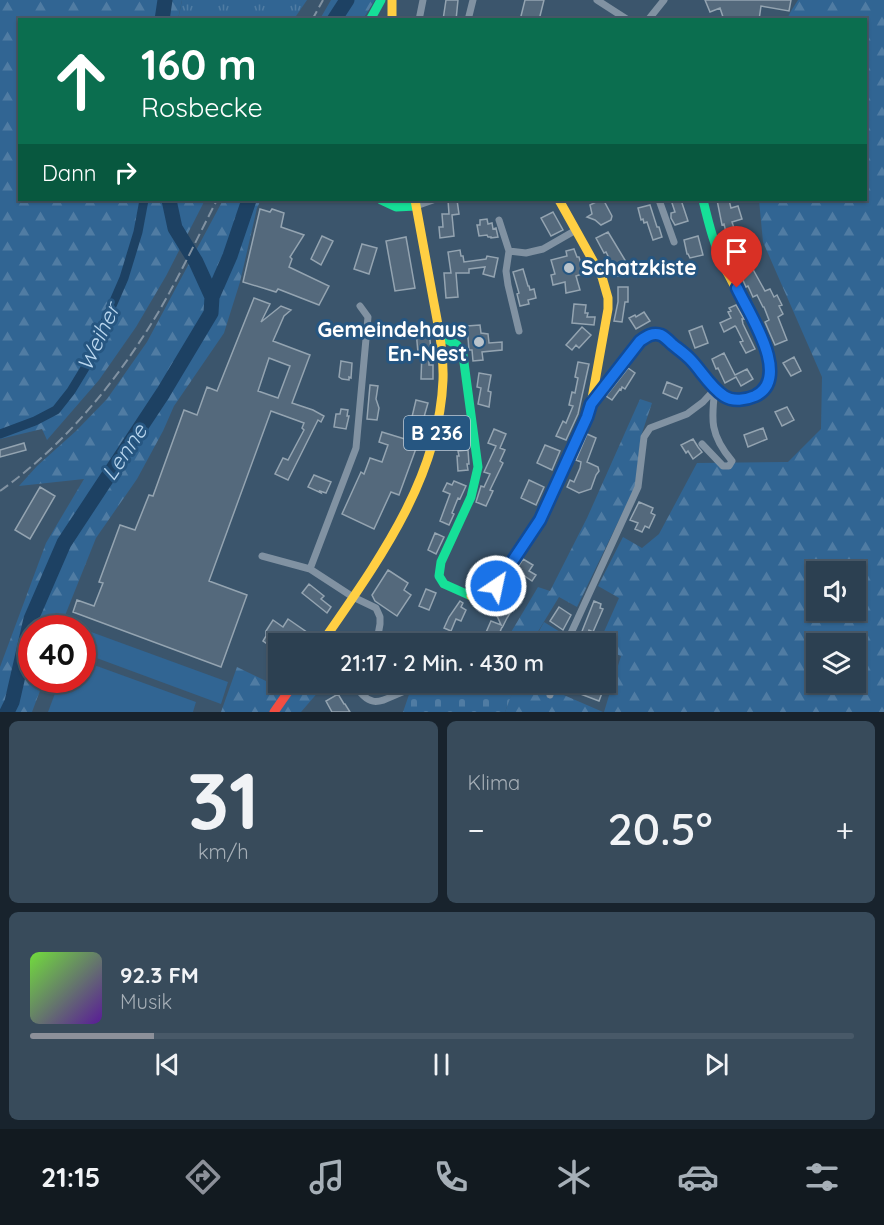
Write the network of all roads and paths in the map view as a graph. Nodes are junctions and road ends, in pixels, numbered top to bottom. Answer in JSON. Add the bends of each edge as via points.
{"nodes":[{"id":1,"x":381,"y":0,"type":"edge"},
{"id":2,"x":392,"y":0,"type":"edge"},
{"id":3,"x":423,"y":0,"type":"edge"},
{"id":4,"x":473,"y":0,"type":"edge"},
{"id":5,"x":597,"y":0,"type":"edge"},
{"id":6,"x":664,"y":0,"type":"edge"},
{"id":7,"x":371,"y":18,"type":"edge"},
{"id":8,"x":392,"y":18,"type":"edge"},
{"id":9,"x":419,"y":18,"type":"edge"},
{"id":10,"x":468,"y":18,"type":"edge"},
{"id":11,"x":625,"y":18,"type":"edge"},
{"id":12,"x":650,"y":18,"type":"edge"},
{"id":13,"x":383,"y":201,"type":"edge"},
{"id":14,"x":560,"y":201,"type":"edge"},
{"id":15,"x":659,"y":201,"type":"edge"},
{"id":16,"x":703,"y":201,"type":"edge"},
{"id":17,"x":415,"y":203,"type":"edge"},
{"id":18,"x":499,"y":220,"type":"dead end"},
{"id":19,"x":576,"y":230,"type":"junction"},
{"id":20,"x":674,"y":243,"type":"dead end"},
{"id":21,"x":509,"y":251,"type":"junction"},
{"id":22,"x":360,"y":306,"type":"dead end"},
{"id":23,"x":519,"y":331,"type":"dead end"},
{"id":24,"x":439,"y":335,"type":"junction"},
{"id":25,"x":715,"y":389,"type":"junction"},
{"id":26,"x":591,"y":404,"type":"junction"},
{"id":27,"x":702,"y":444,"type":"dead end"},
{"id":28,"x":262,"y":555,"type":"dead end"},
{"id":29,"x":310,"y":569,"type":"junction"},
{"id":30,"x":353,"y":597,"type":"junction"},
{"id":31,"x":328,"y":633,"type":"edge"},
{"id":32,"x":379,"y":633,"type":"edge"},
{"id":33,"x":571,"y":633,"type":"edge"},
{"id":34,"x":288,"y":693,"type":"edge"},
{"id":35,"x":361,"y":693,"type":"edge"},
{"id":36,"x":399,"y":693,"type":"edge"},
{"id":37,"x":274,"y":712,"type":"edge"}],
"edges":[{"from":1,"to":7,"type":"street"},
{"from":2,"to":8,"type":"street"},
{"from":3,"to":9,"type":"street"},
{"from":4,"to":10,"type":"street"},
{"from":5,"to":11,"type":"street"},
{"from":6,"to":12,"type":"street"},
{"from":13,"to":17,"type":"street","via":[[396,207]]},
{"from":14,"to":19,"type":"street"},
{"from":15,"to":20,"type":"street"},
{"from":16,"to":25,"type":"street","via":[[721,260],[764,342],[770,362],[768,382],[756,395],[729,399]]},
{"from":17,"to":24,"type":"street","number":"B 236"},
{"from":18,"to":21,"type":"street"},
{"from":19,"to":21,"type":"street","via":[[543,249]]},
{"from":19,"to":26,"type":"street","via":[[602,277],[608,298]]},
{"from":21,"to":23,"type":"street","via":[[506,272]]},
{"from":22,"to":29,"type":"street","via":[[368,317],[356,448]]},
{"from":24,"to":26,"type":"street","via":[[456,344],[463,355],[478,467],[475,484],[439,570],[444,584],[476,598],[491,593],[540,520]]},
{"from":24,"to":30,"type":"street","number":"B 236","via":[[443,390],[433,447],[401,521]]},
{"from":25,"to":26,"type":"street","via":[[689,358],[661,335],[650,334],[640,341]]},
{"from":25,"to":27,"type":"street","via":[[712,416],[716,438],[732,461],[729,466],[723,466]]},
{"from":25,"to":33,"type":"street","via":[[687,414],[650,428],[644,437],[638,487]]},
{"from":28,"to":29,"type":"street"},
{"from":29,"to":30,"type":"street"},
{"from":30,"to":31,"type":"street","number":"B 236"},
{"from":30,"to":32,"type":"street","via":[[376,608]]},
{"from":34,"to":37,"type":"street"},
{"from":35,"to":36,"type":"street","via":[[372,702]]}]}
